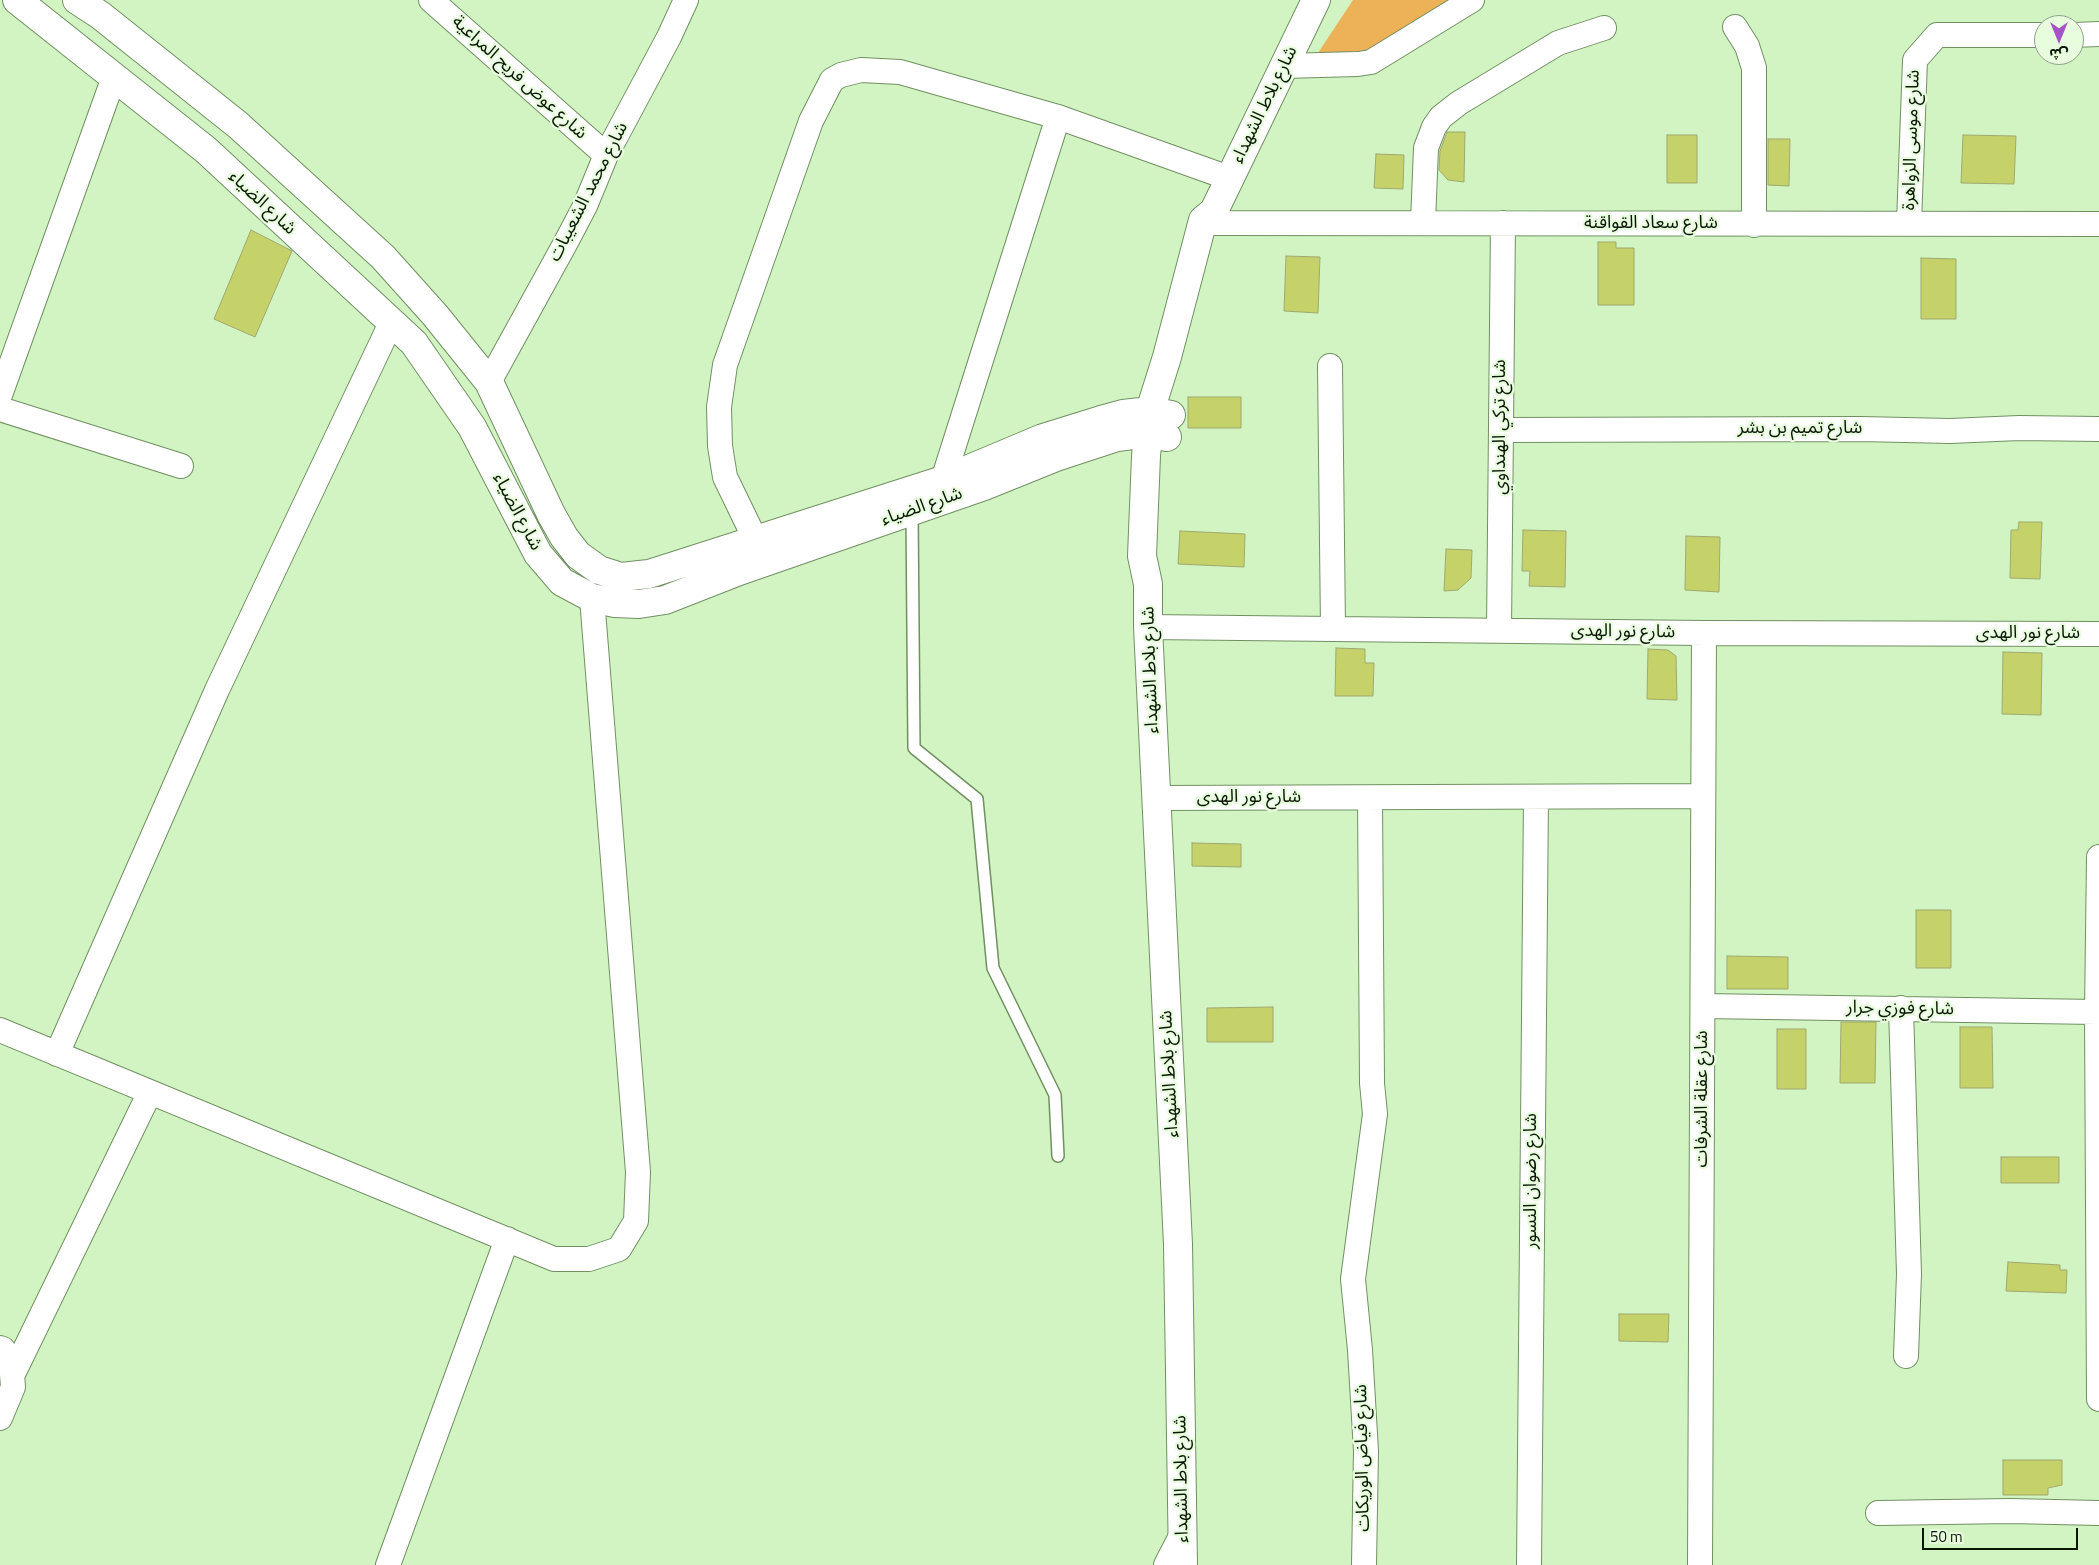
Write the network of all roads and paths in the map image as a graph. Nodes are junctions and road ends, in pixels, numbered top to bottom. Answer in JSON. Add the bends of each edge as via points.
{"nodes":[{"id":1,"x":17,"y":0,"type":"edge"},
{"id":2,"x":77,"y":0,"type":"edge"},
{"id":3,"x":431,"y":0,"type":"edge"},
{"id":4,"x":686,"y":0,"type":"edge"},
{"id":5,"x":1316,"y":0,"type":"edge"},
{"id":6,"x":1472,"y":0,"type":"edge"},
{"id":7,"x":1734,"y":27,"type":"dead end"},
{"id":8,"x":1604,"y":28,"type":"dead end"},
{"id":9,"x":2084,"y":34,"type":"edge"},
{"id":10,"x":2099,"y":34,"type":"edge"},
{"id":11,"x":2034,"y":35,"type":"edge"},
{"id":12,"x":1283,"y":66,"type":"junction"},
{"id":13,"x":114,"y":77,"type":"junction"},
{"id":14,"x":1058,"y":117,"type":"junction"},
{"id":15,"x":606,"y":155,"type":"junction"},
{"id":16,"x":1229,"y":178,"type":"junction"},
{"id":17,"x":1211,"y":218,"type":"junction"},
{"id":18,"x":1423,"y":222,"type":"junction"},
{"id":19,"x":1503,"y":223,"type":"junction"},
{"id":20,"x":1909,"y":223,"type":"junction"},
{"id":21,"x":2099,"y":224,"type":"edge"},
{"id":22,"x":1754,"y":225,"type":"junction"},
{"id":23,"x":391,"y":323,"type":"junction"},
{"id":24,"x":1330,"y":366,"type":"dead end"},
{"id":25,"x":489,"y":382,"type":"junction"},
{"id":26,"x":0,"y":395,"type":"edge"},
{"id":27,"x":0,"y":409,"type":"edge"},
{"id":28,"x":1159,"y":424,"type":"junction"},
{"id":29,"x":2099,"y":429,"type":"edge"},
{"id":30,"x":1501,"y":430,"type":"junction"},
{"id":31,"x":181,"y":466,"type":"dead end"},
{"id":32,"x":943,"y":480,"type":"junction"},
{"id":33,"x":912,"y":510,"type":"junction"},
{"id":34,"x":756,"y":541,"type":"junction"},
{"id":35,"x":592,"y":598,"type":"junction"},
{"id":36,"x":1148,"y":627,"type":"junction"},
{"id":37,"x":1333,"y":629,"type":"junction"},
{"id":38,"x":1499,"y":630,"type":"junction"},
{"id":39,"x":1704,"y":633,"type":"junction"},
{"id":40,"x":2099,"y":634,"type":"edge"},
{"id":41,"x":1536,"y":796,"type":"junction"},
{"id":42,"x":1702,"y":796,"type":"junction"},
{"id":43,"x":1156,"y":798,"type":"junction"},
{"id":44,"x":1370,"y":798,"type":"junction"},
{"id":45,"x":2099,"y":857,"type":"edge"},
{"id":46,"x":1703,"y":1006,"type":"junction"},
{"id":47,"x":1901,"y":1008,"type":"junction"},
{"id":48,"x":2097,"y":1012,"type":"junction"},
{"id":49,"x":0,"y":1030,"type":"edge"},
{"id":50,"x":58,"y":1054,"type":"junction"},
{"id":51,"x":150,"y":1092,"type":"junction"},
{"id":52,"x":1058,"y":1156,"type":"dead end"},
{"id":53,"x":508,"y":1239,"type":"junction"},
{"id":54,"x":0,"y":1348,"type":"edge"},
{"id":55,"x":1906,"y":1356,"type":"dead end"},
{"id":56,"x":13,"y":1374,"type":"junction"},
{"id":57,"x":2099,"y":1399,"type":"edge"},
{"id":58,"x":0,"y":1418,"type":"edge"},
{"id":59,"x":1878,"y":1513,"type":"dead end"},
{"id":60,"x":2099,"y":1513,"type":"edge"},
{"id":61,"x":1183,"y":1532,"type":"junction"},
{"id":62,"x":388,"y":1565,"type":"edge"},
{"id":63,"x":1166,"y":1565,"type":"edge"},
{"id":64,"x":1183,"y":1565,"type":"edge"},
{"id":65,"x":1364,"y":1565,"type":"edge"},
{"id":66,"x":1529,"y":1565,"type":"edge"},
{"id":67,"x":1700,"y":1565,"type":"edge"}],
"edges":[{"from":1,"to":13,"type":"street","name":"شارع الضياء"},
{"from":2,"to":25,"type":"street","name":"شارع الضياء","via":[[238,125],[383,257],[436,315]]},
{"from":3,"to":15,"type":"street","name":"شارع عوض فريح المراعية"},
{"from":4,"to":15,"type":"street","name":"شارع محمد الشعيبات"},
{"from":5,"to":12,"type":"street","name":"شارع بلاط الشهداء"},
{"from":6,"to":12,"type":"street","via":[[1371,62]]},
{"from":7,"to":22,"type":"street","via":[[1754,68]]},
{"from":8,"to":18,"type":"street","via":[[1558,43],[1441,117],[1426,148]]},
{"from":9,"to":10,"type":"street"},
{"from":11,"to":20,"type":"street","name":"شارع موسى الزواهرة","via":[[1937,36],[1915,60]]},
{"from":12,"to":16,"type":"street","name":"شارع بلاط الشهداء"},
{"from":13,"to":23,"type":"street","name":"شارع الضياء","via":[[206,150]]},
{"from":13,"to":26,"type":"street"},
{"from":14,"to":16,"type":"street"},
{"from":14,"to":32,"type":"street"},
{"from":14,"to":34,"type":"street","via":[[900,72],[861,70],[832,80],[811,121],[725,366],[719,407],[725,477]]},
{"from":15,"to":25,"type":"street","name":"شارع محمد الشعيبات","via":[[585,206]]},
{"from":16,"to":17,"type":"street","name":"شارع بلاط الشهداء"},
{"from":17,"to":18,"type":"street","name":"شارع سعاد القواقنة"},
{"from":17,"to":28,"type":"street","name":"شارع بلاط الشهداء","via":[[1201,294]]},
{"from":18,"to":19,"type":"street","name":"شارع سعاد القواقنة"},
{"from":19,"to":22,"type":"street","name":"شارع سعاد القواقنة"},
{"from":19,"to":30,"type":"street","name":"شارع تركي الهنداوي"},
{"from":20,"to":21,"type":"street","name":"شارع سعاد القواقنة"},
{"from":20,"to":22,"type":"street","name":"شارع سعاد القواقنة"},
{"from":23,"to":35,"type":"street","name":"شارع الضياء","via":[[414,343],[472,427],[538,554],[562,582]]},
{"from":23,"to":50,"type":"street","via":[[217,690]]},
{"from":24,"to":37,"type":"street"},
{"from":25,"to":34,"type":"street","name":"شارع الضياء","via":[[564,537],[578,555],[599,570],[622,577],[648,574]]},
{"from":27,"to":31,"type":"street"},
{"from":28,"to":32,"type":"street","name":"شارع الضياء","via":[[1123,414],[1043,438]]},
{"from":28,"to":33,"type":"street","name":"شارع الضياء","via":[[1065,454]]},
{"from":28,"to":36,"type":"street","name":"شارع بلاط الشهداء","via":[[1142,556],[1148,584]]},
{"from":29,"to":30,"type":"street","name":"شارع تميم بن بشر"},
{"from":30,"to":38,"type":"street","name":"شارع تركي الهنداوي"},
{"from":32,"to":34,"type":"street","name":"شارع الضياء"},
{"from":33,"to":35,"type":"street","name":"شارع الضياء","via":[[665,600],[639,604]]},
{"from":33,"to":52,"type":"lane","via":[[914,748],[977,799],[993,968],[1055,1095]]},
{"from":35,"to":53,"type":"street","via":[[638,1172],[636,1221],[619,1249],[589,1259],[554,1259]]},
{"from":36,"to":37,"type":"street","name":"شارع نور الهدى"},
{"from":36,"to":43,"type":"street","name":"شارع بلاط الشهداء"},
{"from":37,"to":38,"type":"street","name":"شارع نور الهدى"},
{"from":38,"to":39,"type":"street","name":"شارع نور الهدى"},
{"from":39,"to":40,"type":"street","name":"شارع نور الهدى"},
{"from":39,"to":42,"type":"street","name":"شارع عقلة الشرفات"},
{"from":41,"to":42,"type":"street","name":"شارع نور الهدى"},
{"from":41,"to":44,"type":"street","name":"شارع نور الهدى"},
{"from":41,"to":66,"type":"street","name":"شارع رضوان النسور"},
{"from":42,"to":46,"type":"street","name":"شارع عقلة الشرفات"},
{"from":43,"to":44,"type":"street","name":"شارع نور الهدى"},
{"from":43,"to":61,"type":"street","name":"شارع بلاط الشهداء","via":[[1178,1244]]},
{"from":44,"to":65,"type":"street","name":"شارع فياض الوريكات","via":[[1372,1083],[1375,1114],[1353,1279],[1366,1451]]},
{"from":45,"to":48,"type":"street"},
{"from":46,"to":47,"type":"street","name":"شارع فوزي جرار"},
{"from":46,"to":67,"type":"street","name":"شارع عقلة الشرفات"},
{"from":47,"to":48,"type":"street","name":"شارع فوزي جرار"},
{"from":47,"to":55,"type":"street","via":[[1909,1274]]},
{"from":48,"to":57,"type":"street"},
{"from":49,"to":50,"type":"street"},
{"from":50,"to":51,"type":"street"},
{"from":51,"to":53,"type":"street"},
{"from":51,"to":56,"type":"street"},
{"from":53,"to":62,"type":"street"},
{"from":54,"to":56,"type":"street","via":[[11,1361]]},
{"from":56,"to":58,"type":"street","via":[[13,1387]]},
{"from":59,"to":60,"type":"street"},
{"from":61,"to":63,"type":"street"},
{"from":61,"to":64,"type":"street","name":"شارع بلاط الشهداء"}]}
